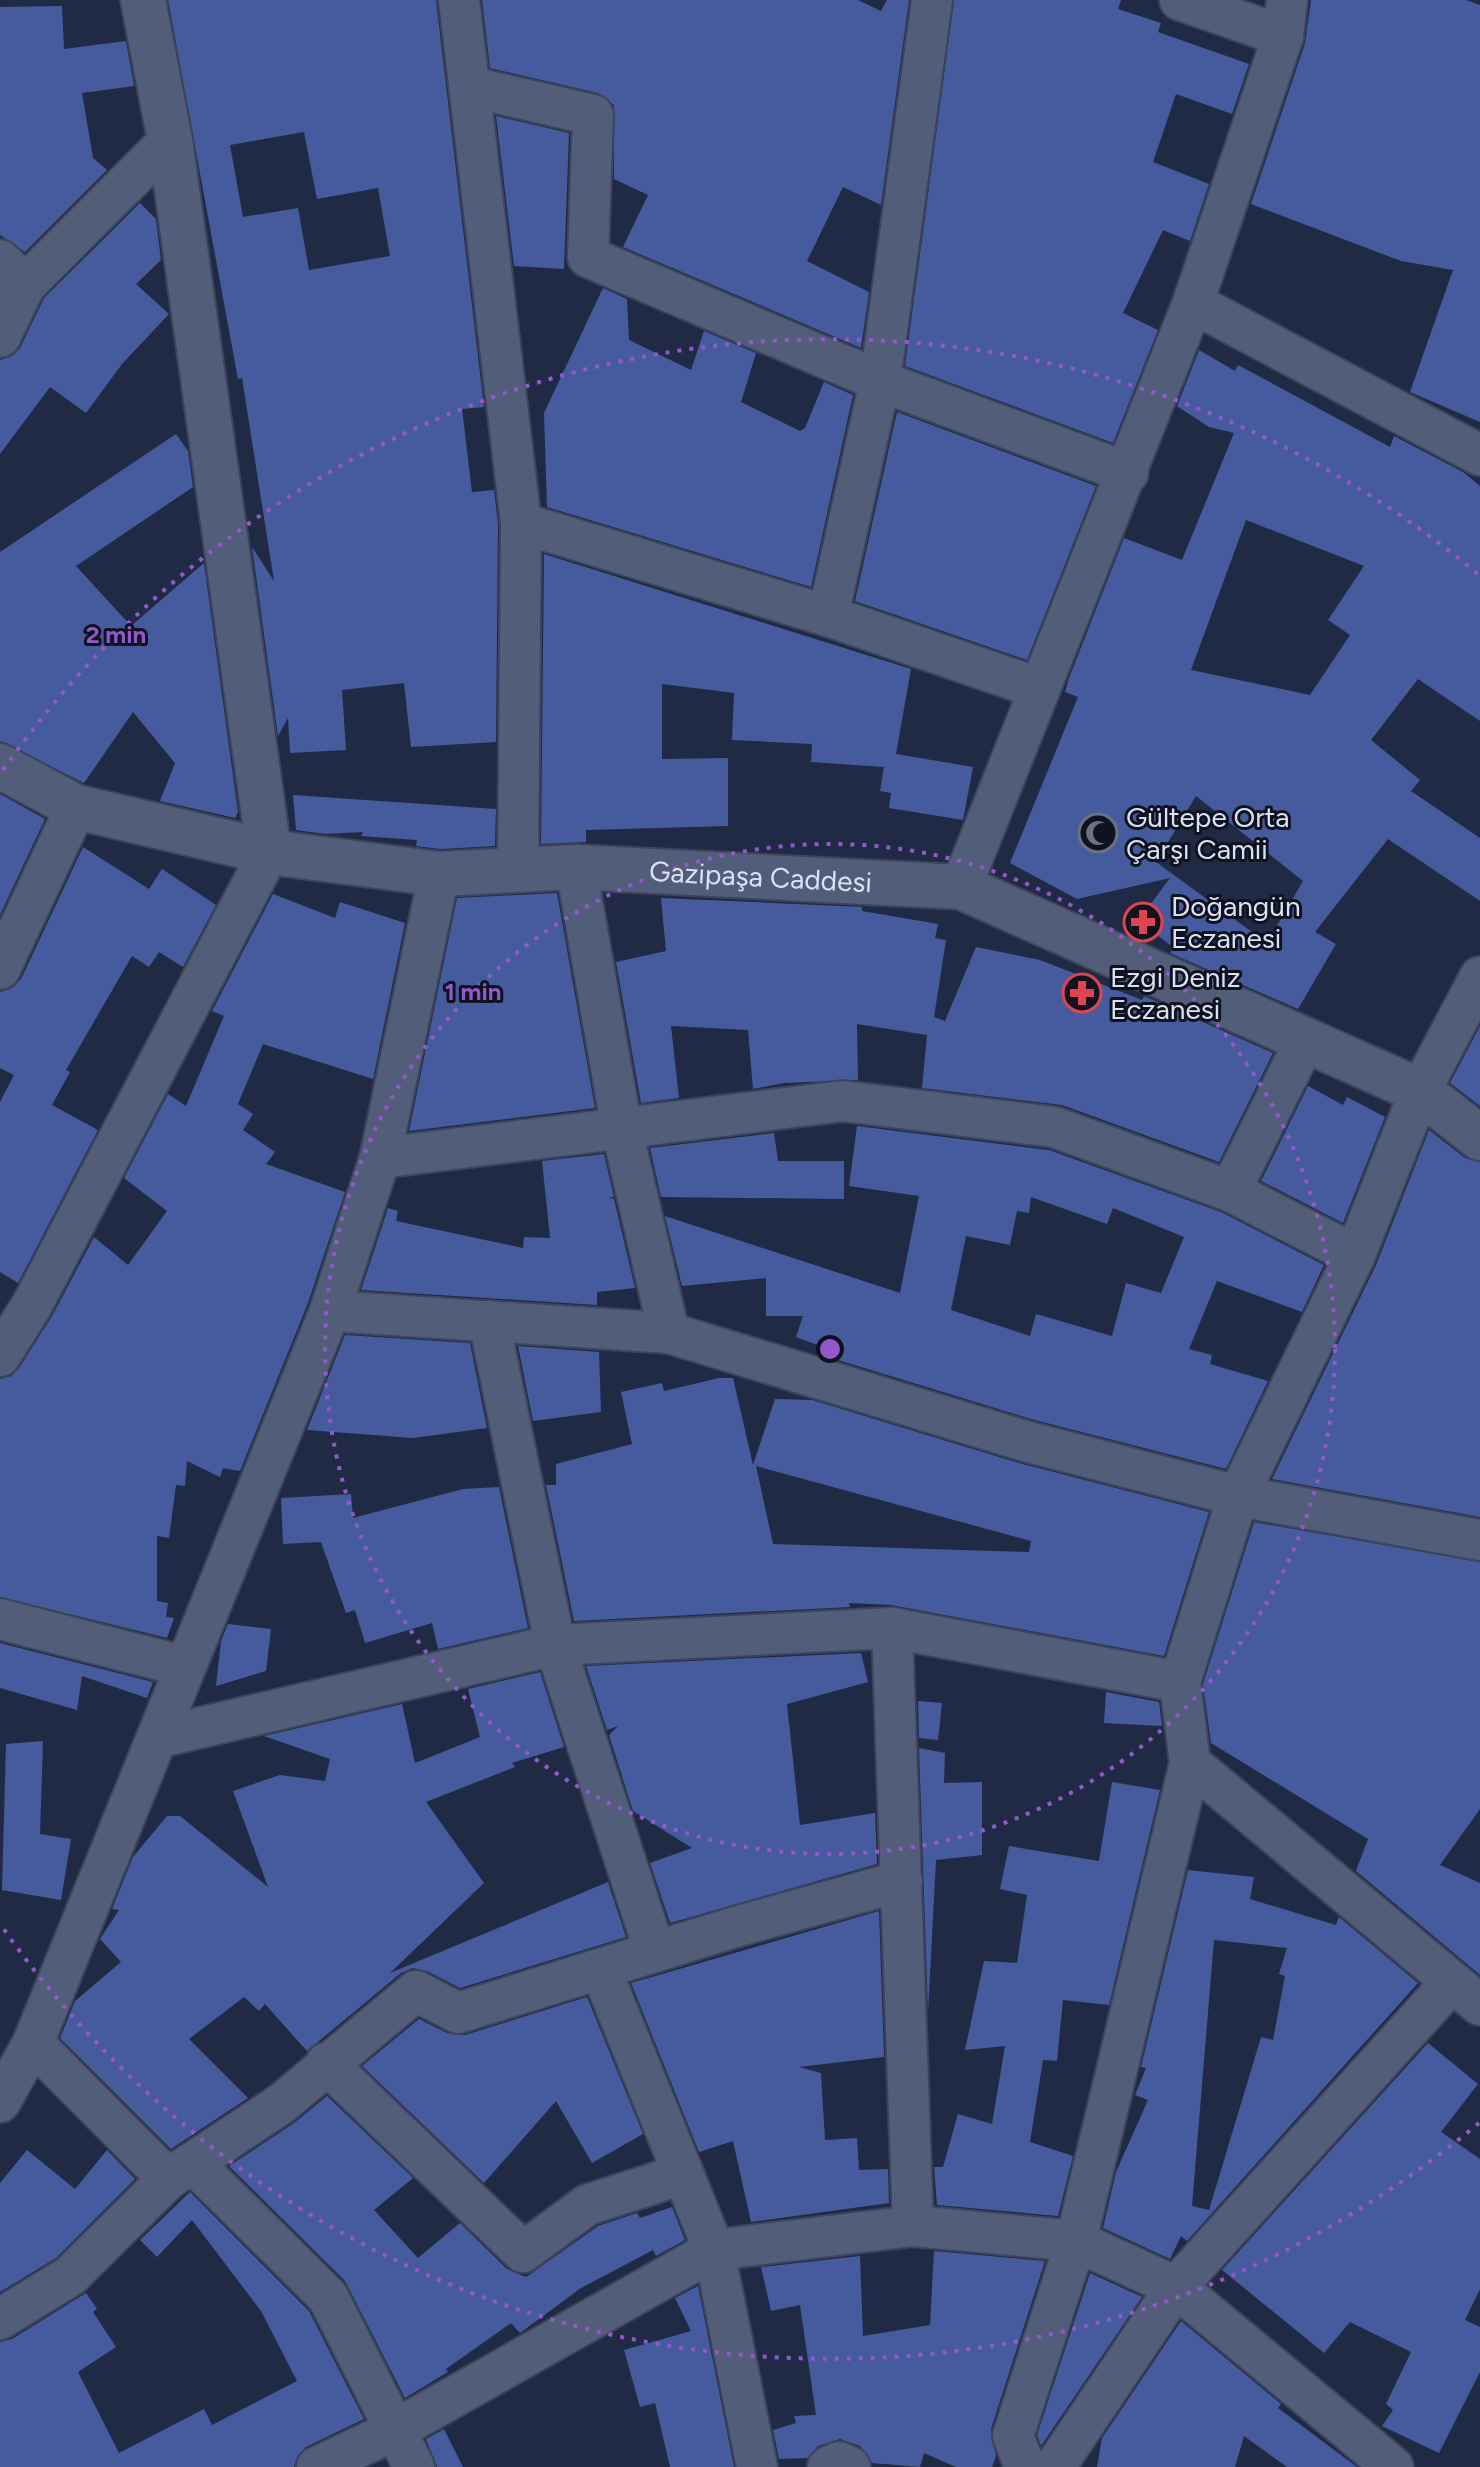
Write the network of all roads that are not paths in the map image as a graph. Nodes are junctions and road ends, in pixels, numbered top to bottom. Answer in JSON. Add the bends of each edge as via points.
{"nodes":[{"id":1,"x":143,"y":0,"type":"edge"},
{"id":2,"x":459,"y":0,"type":"edge"},
{"id":3,"x":932,"y":0,"type":"edge"},
{"id":4,"x":1180,"y":0,"type":"edge"},
{"id":5,"x":1285,"y":18,"type":"edge"},
{"id":6,"x":471,"y":87,"type":"junction"},
{"id":7,"x":170,"y":140,"type":"junction"},
{"id":8,"x":12,"y":273,"type":"edge"},
{"id":9,"x":1193,"y":303,"type":"junction"},
{"id":10,"x":0,"y":337,"type":"edge"},
{"id":11,"x":880,"y":381,"type":"junction"},
{"id":12,"x":1480,"y":455,"type":"edge"},
{"id":13,"x":1128,"y":473,"type":"junction"},
{"id":14,"x":521,"y":523,"type":"junction"},
{"id":15,"x":828,"y":616,"type":"junction"},
{"id":16,"x":1038,"y":688,"type":"junction"},
{"id":17,"x":0,"y":766,"type":"edge"},
{"id":18,"x":76,"y":807,"type":"junction"},
{"id":19,"x":269,"y":852,"type":"junction"},
{"id":20,"x":576,"y":867,"type":"junction"},
{"id":21,"x":518,"y":870,"type":"junction"},
{"id":22,"x":439,"y":874,"type":"junction"},
{"id":23,"x":961,"y":887,"type":"junction"},
{"id":24,"x":0,"y":969,"type":"edge"},
{"id":25,"x":1480,"y":977,"type":"edge"},
{"id":26,"x":1305,"y":1041,"type":"junction"},
{"id":27,"x":1420,"y":1091,"type":"junction"},
{"id":28,"x":622,"y":1130,"type":"junction"},
{"id":29,"x":1480,"y":1138,"type":"edge"},
{"id":30,"x":380,"y":1158,"type":"junction"},
{"id":31,"x":1230,"y":1191,"type":"junction"},
{"id":32,"x":1355,"y":1255,"type":"junction"},
{"id":33,"x":16,"y":1297,"type":"edge"},
{"id":34,"x":330,"y":1311,"type":"junction"},
{"id":35,"x":489,"y":1321,"type":"junction"},
{"id":36,"x":669,"y":1333,"type":"junction"},
{"id":37,"x":0,"y":1356,"type":"edge"},
{"id":38,"x":1238,"y":1496,"type":"junction"},
{"id":39,"x":1480,"y":1540,"type":"edge"},
{"id":40,"x":0,"y":1619,"type":"edge"},
{"id":41,"x":892,"y":1628,"type":"junction"},
{"id":42,"x":555,"y":1645,"type":"junction"},
{"id":43,"x":183,"y":1666,"type":"junction"},
{"id":44,"x":1180,"y":1682,"type":"junction"},
{"id":45,"x":160,"y":1737,"type":"junction"},
{"id":46,"x":1190,"y":1763,"type":"junction"},
{"id":47,"x":902,"y":1881,"type":"junction"},
{"id":48,"x":655,"y":1952,"type":"junction"},
{"id":49,"x":601,"y":1970,"type":"junction"},
{"id":50,"x":1465,"y":1994,"type":"edge"},
{"id":51,"x":33,"y":2043,"type":"junction"},
{"id":52,"x":326,"y":2063,"type":"junction"},
{"id":53,"x":0,"y":2102,"type":"edge"},
{"id":54,"x":180,"y":2171,"type":"junction"},
{"id":55,"x":683,"y":2174,"type":"junction"},
{"id":56,"x":913,"y":2226,"type":"junction"},
{"id":57,"x":1076,"y":2241,"type":"junction"},
{"id":58,"x":714,"y":2250,"type":"junction"},
{"id":59,"x":1176,"y":2287,"type":"junction"},
{"id":60,"x":0,"y":2319,"type":"edge"},
{"id":61,"x":397,"y":2429,"type":"junction"},
{"id":62,"x":317,"y":2467,"type":"edge"},
{"id":63,"x":414,"y":2467,"type":"edge"},
{"id":64,"x":757,"y":2467,"type":"edge"},
{"id":65,"x":828,"y":2467,"type":"edge"},
{"id":66,"x":850,"y":2467,"type":"edge"},
{"id":67,"x":1025,"y":2467,"type":"edge"},
{"id":68,"x":1055,"y":2467,"type":"edge"},
{"id":69,"x":1393,"y":2467,"type":"edge"}],
"edges":[{"from":1,"to":7,"type":"street"},
{"from":2,"to":6,"type":"street"},
{"from":3,"to":11,"type":"street"},
{"from":4,"to":5,"type":"street"},
{"from":5,"to":9,"type":"street"},
{"from":6,"to":11,"type":"street","via":[[593,115],[588,257]]},
{"from":6,"to":14,"type":"street"},
{"from":7,"to":8,"type":"street"},
{"from":7,"to":19,"type":"street"},
{"from":8,"to":10,"type":"street"},
{"from":9,"to":12,"type":"street"},
{"from":9,"to":13,"type":"street"},
{"from":11,"to":13,"type":"street"},
{"from":11,"to":15,"type":"street"},
{"from":13,"to":16,"type":"street"},
{"from":14,"to":15,"type":"street"},
{"from":14,"to":21,"type":"street"},
{"from":15,"to":16,"type":"street"},
{"from":16,"to":23,"type":"street"},
{"from":17,"to":18,"type":"street","name":"Gazipaşa Caddesi"},
{"from":18,"to":19,"type":"street","name":"Gazipaşa Caddesi"},
{"from":18,"to":24,"type":"street"},
{"from":19,"to":22,"type":"street","name":"Gazipaşa Caddesi"},
{"from":19,"to":33,"type":"street"},
{"from":20,"to":21,"type":"street","name":"Gazipaşa Caddesi"},
{"from":20,"to":23,"type":"street","name":"Gazipaşa Caddesi"},
{"from":20,"to":28,"type":"street"},
{"from":21,"to":22,"type":"street","name":"Gazipaşa Caddesi"},
{"from":22,"to":30,"type":"street"},
{"from":23,"to":26,"type":"street","name":"Gazipaşa Caddesi"},
{"from":25,"to":27,"type":"street"},
{"from":26,"to":27,"type":"street","name":"Gazipaşa Caddesi"},
{"from":26,"to":31,"type":"street"},
{"from":27,"to":29,"type":"street","name":"Gazipaşa Caddesi"},
{"from":27,"to":32,"type":"street"},
{"from":28,"to":30,"type":"street"},
{"from":28,"to":31,"type":"street","via":[[843,1101],[1054,1127]]},
{"from":28,"to":36,"type":"street"},
{"from":30,"to":34,"type":"street"},
{"from":31,"to":32,"type":"street"},
{"from":32,"to":38,"type":"street"},
{"from":33,"to":37,"type":"street"},
{"from":34,"to":35,"type":"street"},
{"from":34,"to":43,"type":"street"},
{"from":35,"to":36,"type":"street"},
{"from":35,"to":42,"type":"street"},
{"from":36,"to":38,"type":"street","via":[[1025,1441]]},
{"from":38,"to":39,"type":"street"},
{"from":38,"to":44,"type":"street"},
{"from":40,"to":43,"type":"street"},
{"from":41,"to":42,"type":"street"},
{"from":41,"to":44,"type":"street"},
{"from":41,"to":47,"type":"street"},
{"from":42,"to":45,"type":"street"},
{"from":42,"to":48,"type":"street"},
{"from":43,"to":45,"type":"street"},
{"from":44,"to":46,"type":"street"},
{"from":45,"to":51,"type":"street"},
{"from":46,"to":50,"type":"street"},
{"from":46,"to":57,"type":"street"},
{"from":47,"to":48,"type":"street"},
{"from":47,"to":56,"type":"street"},
{"from":48,"to":49,"type":"street"},
{"from":49,"to":52,"type":"street","via":[[458,2013],[416,1991]]},
{"from":49,"to":55,"type":"street"},
{"from":50,"to":59,"type":"street"},
{"from":51,"to":53,"type":"street"},
{"from":51,"to":54,"type":"street"},
{"from":52,"to":54,"type":"street","via":[[281,2104]]},
{"from":52,"to":55,"type":"street","via":[[523,2252],[587,2205]]},
{"from":54,"to":60,"type":"street","via":[[70,2276]]},
{"from":54,"to":61,"type":"street","via":[[328,2297]]},
{"from":55,"to":58,"type":"street"},
{"from":56,"to":57,"type":"street"},
{"from":56,"to":58,"type":"street"},
{"from":57,"to":59,"type":"street"},
{"from":57,"to":67,"type":"street","via":[[1013,2436]]},
{"from":58,"to":61,"type":"street"},
{"from":58,"to":64,"type":"street"},
{"from":59,"to":68,"type":"street"},
{"from":59,"to":69,"type":"street"},
{"from":61,"to":62,"type":"street"},
{"from":61,"to":63,"type":"street"},
{"from":65,"to":66,"type":"street","via":[[839,2462]]}]}
